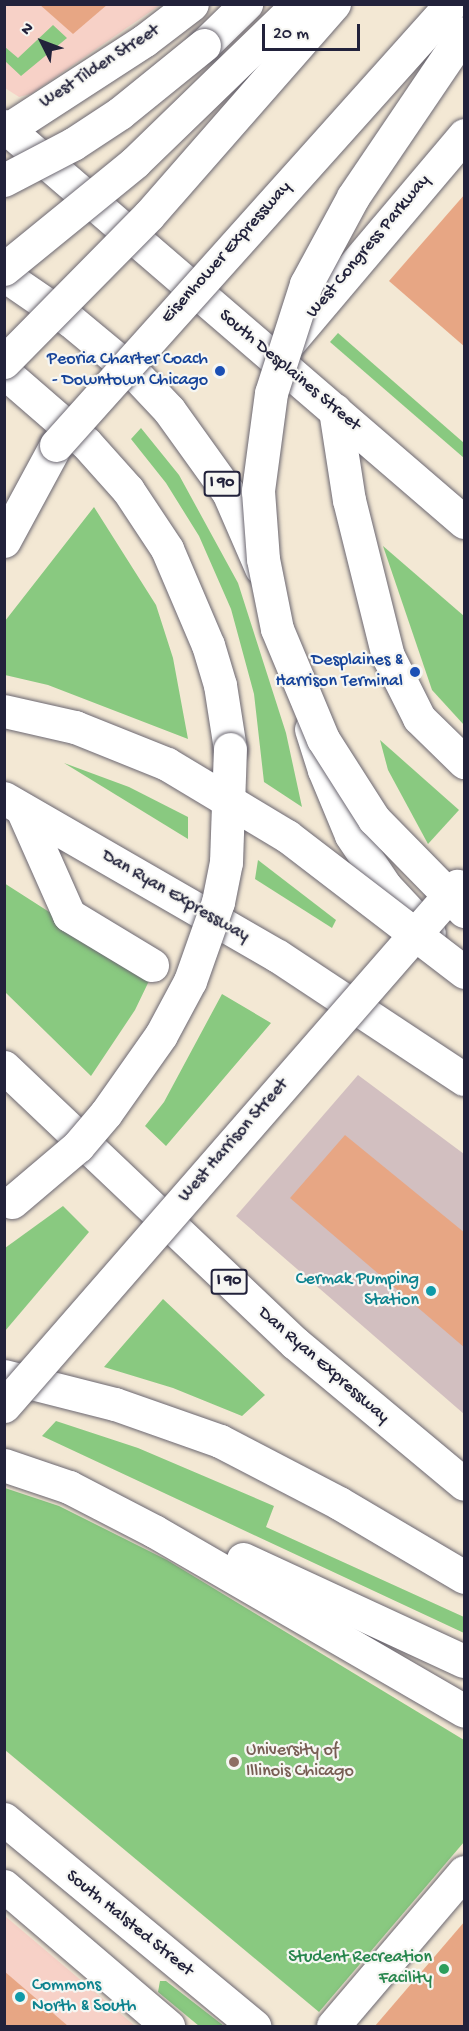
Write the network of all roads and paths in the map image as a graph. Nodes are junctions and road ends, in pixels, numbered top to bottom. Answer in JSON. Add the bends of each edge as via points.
{"nodes":[{"id":1,"x":192,"y":4,"type":"edge"},
{"id":2,"x":246,"y":4,"type":"edge"},
{"id":3,"x":297,"y":4,"type":"edge"},
{"id":4,"x":334,"y":4,"type":"edge"},
{"id":5,"x":451,"y":4,"type":"edge"},
{"id":6,"x":465,"y":33,"type":"edge"},
{"id":7,"x":460,"y":126,"type":"edge"},
{"id":8,"x":6,"y":128,"type":"edge"},
{"id":9,"x":4,"y":180,"type":"edge"},
{"id":10,"x":4,"y":269,"type":"edge"},
{"id":11,"x":4,"y":275,"type":"edge"},
{"id":12,"x":275,"y":359,"type":"junction"},
{"id":13,"x":4,"y":362,"type":"edge"},
{"id":14,"x":4,"y":372,"type":"edge"},
{"id":15,"x":335,"y":410,"type":"junction"},
{"id":16,"x":56,"y":445,"type":"junction"},
{"id":17,"x":4,"y":503,"type":"edge"},
{"id":18,"x":465,"y":522,"type":"edge"},
{"id":19,"x":4,"y":541,"type":"edge"},
{"id":20,"x":4,"y":711,"type":"edge"},
{"id":21,"x":465,"y":762,"type":"edge"},
{"id":22,"x":13,"y":804,"type":"edge"},
{"id":23,"x":462,"y":891,"type":"edge"},
{"id":24,"x":152,"y":965,"type":"dead end"},
{"id":25,"x":465,"y":972,"type":"edge"},
{"id":26,"x":12,"y":1079,"type":"edge"},
{"id":27,"x":465,"y":1079,"type":"edge"},
{"id":28,"x":8,"y":1204,"type":"edge"},
{"id":29,"x":4,"y":1376,"type":"edge"},
{"id":30,"x":4,"y":1406,"type":"edge"},
{"id":31,"x":4,"y":1448,"type":"edge"},
{"id":32,"x":4,"y":1465,"type":"edge"},
{"id":33,"x":465,"y":1484,"type":"edge"},
{"id":34,"x":465,"y":1577,"type":"edge"},
{"id":35,"x":460,"y":1659,"type":"edge"},
{"id":36,"x":465,"y":1712,"type":"edge"},
{"id":37,"x":4,"y":1819,"type":"edge"},
{"id":38,"x":465,"y":1872,"type":"edge"},
{"id":39,"x":4,"y":1886,"type":"edge"},
{"id":40,"x":168,"y":2026,"type":"edge"},
{"id":41,"x":254,"y":2026,"type":"edge"},
{"id":42,"x":333,"y":2026,"type":"edge"}],
"edges":[{"from":1,"to":8,"type":"main road","name":"West Tilden Street","via":[[146,40]]},
{"from":2,"to":9,"type":"main road","bridge":true,"via":[[163,80],[120,113],[73,144]]},
{"from":3,"to":10,"type":"main road","bridge":true,"via":[[135,162]]},
{"from":4,"to":13,"type":"main road","bridge":true,"via":[[149,215]]},
{"from":5,"to":16,"type":"main road","name":"Eisenhower Expressway","bridge":true},
{"from":6,"to":23,"type":"main road","bridge":true,"via":[[426,96],[353,197],[306,284],[271,393],[258,491],[263,559],[277,629],[322,739],[374,819]]},
{"from":7,"to":12,"type":"main road","name":"West Congress Parkway"},
{"from":8,"to":12,"type":"main road","name":"South Desplaines Street"},
{"from":11,"to":25,"type":"main road","number":"I 90","via":[[71,321],[136,375],[203,454],[228,492],[252,543],[286,635],[324,770],[351,835],[385,886]]},
{"from":12,"to":15,"type":"main road","name":"South Desplaines Street"},
{"from":14,"to":28,"type":"main road","bridge":true,"via":[[86,443],[128,490],[167,549],[208,645],[230,749],[226,862],[218,902],[190,981],[161,1035],[106,1113],[78,1146]]},
{"from":15,"to":18,"type":"main road","name":"South Desplaines Street"},
{"from":15,"to":21,"type":"main road","via":[[349,500],[388,656],[419,718]]},
{"from":16,"to":17,"type":"main road","name":"Eisenhower Expressway"},
{"from":16,"to":19,"type":"main road"},
{"from":20,"to":25,"type":"main road","bridge":true,"via":[[75,727],[167,764],[287,836]]},
{"from":22,"to":24,"type":"main road","via":[[69,915]]},
{"from":22,"to":27,"type":"main road","name":"Dan Ryan Expressway","via":[[278,956]]},
{"from":23,"to":30,"type":"main road","name":"West Harrison Street","bridge":true},
{"from":26,"to":33,"type":"main road","name":"Dan Ryan Expressway","number":"I 90","via":[[295,1343]]},
{"from":29,"to":34,"type":"main road","via":[[115,1404],[220,1441],[339,1503]]},
{"from":31,"to":35,"type":"main road"},
{"from":32,"to":36,"type":"main road","via":[[69,1487],[154,1531]]},
{"from":37,"to":41,"type":"main road","name":"South Halsted Street"},
{"from":38,"to":42,"type":"main road"},
{"from":39,"to":40,"type":"main road"}]}
